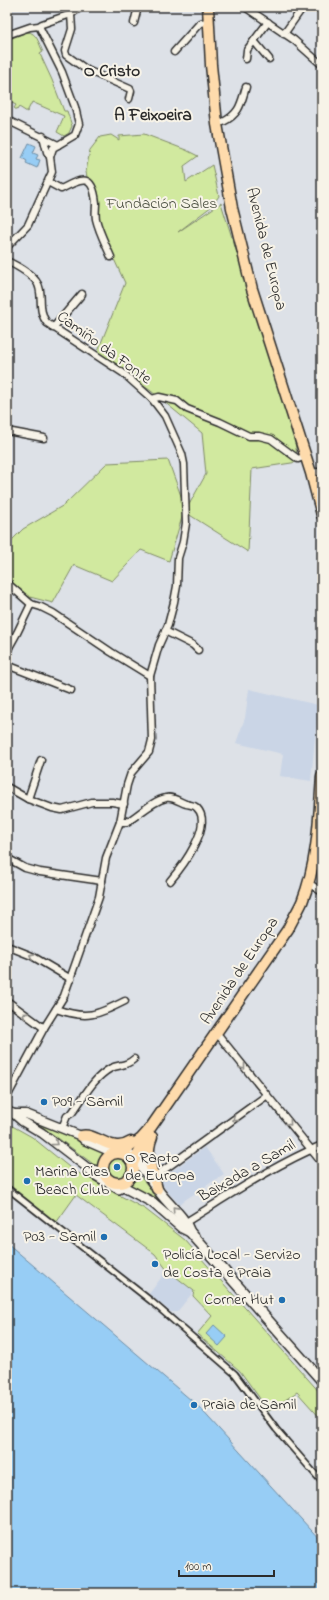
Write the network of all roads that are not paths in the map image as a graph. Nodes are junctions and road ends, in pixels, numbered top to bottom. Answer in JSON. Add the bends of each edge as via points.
{"nodes":[{"id":1,"x":81,"y":7,"type":"edge"},
{"id":2,"x":138,"y":7,"type":"edge"},
{"id":3,"x":208,"y":7,"type":"edge"},
{"id":4,"x":214,"y":7,"type":"edge"},
{"id":5,"x":245,"y":7,"type":"edge"},
{"id":6,"x":303,"y":7,"type":"edge"},
{"id":7,"x":71,"y":14,"type":"junction"},
{"id":8,"x":208,"y":22,"type":"junction"},
{"id":9,"x":268,"y":22,"type":"junction"},
{"id":10,"x":134,"y":23,"type":"dead end"},
{"id":11,"x":39,"y":26,"type":"junction"},
{"id":12,"x":284,"y":34,"type":"junction"},
{"id":13,"x":7,"y":35,"type":"edge"},
{"id":14,"x":254,"y":41,"type":"junction"},
{"id":15,"x":174,"y":52,"type":"dead end"},
{"id":16,"x":269,"y":58,"type":"dead end"},
{"id":17,"x":246,"y":59,"type":"dead end"},
{"id":18,"x":322,"y":65,"type":"edge"},
{"id":19,"x":246,"y":87,"type":"dead end"},
{"id":20,"x":129,"y":99,"type":"dead end"},
{"id":21,"x":7,"y":120,"type":"edge"},
{"id":22,"x":224,"y":122,"type":"junction"},
{"id":23,"x":43,"y":136,"type":"junction"},
{"id":24,"x":56,"y":146,"type":"junction"},
{"id":25,"x":50,"y":157,"type":"junction"},
{"id":26,"x":48,"y":182,"type":"junction"},
{"id":27,"x":7,"y":247,"type":"edge"},
{"id":28,"x":110,"y":257,"type":"dead end"},
{"id":29,"x":7,"y":261,"type":"edge"},
{"id":30,"x":82,"y":294,"type":"dead end"},
{"id":31,"x":53,"y":328,"type":"junction"},
{"id":32,"x":152,"y":399,"type":"junction"},
{"id":33,"x":7,"y":431,"type":"edge"},
{"id":34,"x":44,"y":438,"type":"dead end"},
{"id":35,"x":306,"y":456,"type":"junction"},
{"id":36,"x":319,"y":472,"type":"edge"},
{"id":37,"x":322,"y":491,"type":"edge"},
{"id":38,"x":322,"y":515,"type":"edge"},
{"id":39,"x":7,"y":583,"type":"edge"},
{"id":40,"x":31,"y":604,"type":"junction"},
{"id":41,"x":165,"y":631,"type":"junction"},
{"id":42,"x":198,"y":650,"type":"dead end"},
{"id":43,"x":7,"y":651,"type":"edge"},
{"id":44,"x":7,"y":665,"type":"edge"},
{"id":45,"x":150,"y":676,"type":"junction"},
{"id":46,"x":70,"y":690,"type":"dead end"},
{"id":47,"x":41,"y":760,"type":"dead end"},
{"id":48,"x":322,"y":776,"type":"edge"},
{"id":49,"x":7,"y":787,"type":"edge"},
{"id":50,"x":28,"y":799,"type":"junction"},
{"id":51,"x":124,"y":804,"type":"junction"},
{"id":52,"x":120,"y":822,"type":"junction"},
{"id":53,"x":322,"y":838,"type":"edge"},
{"id":54,"x":7,"y":858,"type":"edge"},
{"id":55,"x":102,"y":881,"type":"junction"},
{"id":56,"x":170,"y":881,"type":"dead end"},
{"id":57,"x":318,"y":889,"type":"edge"},
{"id":58,"x":7,"y":946,"type":"edge"},
{"id":59,"x":71,"y":979,"type":"junction"},
{"id":60,"x":7,"y":1001,"type":"edge"},
{"id":61,"x":125,"y":1001,"type":"dead end"},
{"id":62,"x":56,"y":1009,"type":"junction"},
{"id":63,"x":44,"y":1028,"type":"junction"},
{"id":64,"x":220,"y":1038,"type":"junction"},
{"id":65,"x":134,"y":1059,"type":"dead end"},
{"id":66,"x":266,"y":1096,"type":"junction"},
{"id":67,"x":7,"y":1097,"type":"edge"},
{"id":68,"x":166,"y":1108,"type":"junction"},
{"id":69,"x":11,"y":1112,"type":"edge"},
{"id":70,"x":62,"y":1128,"type":"junction"},
{"id":71,"x":81,"y":1136,"type":"junction"},
{"id":72,"x":322,"y":1145,"type":"edge"},
{"id":73,"x":311,"y":1150,"type":"junction"},
{"id":74,"x":120,"y":1153,"type":"junction"},
{"id":75,"x":134,"y":1163,"type":"junction"},
{"id":76,"x":322,"y":1163,"type":"edge"},
{"id":77,"x":89,"y":1168,"type":"junction"},
{"id":78,"x":106,"y":1177,"type":"junction"},
{"id":79,"x":154,"y":1177,"type":"junction"},
{"id":80,"x":116,"y":1183,"type":"junction"},
{"id":81,"x":7,"y":1188,"type":"edge"},
{"id":82,"x":157,"y":1189,"type":"junction"},
{"id":83,"x":155,"y":1206,"type":"junction"},
{"id":84,"x":186,"y":1222,"type":"junction"},
{"id":85,"x":190,"y":1232,"type":"junction"},
{"id":86,"x":322,"y":1380,"type":"edge"},
{"id":87,"x":322,"y":1482,"type":"edge"}],
"edges":[{"from":1,"to":7,"type":"street"},
{"from":2,"to":10,"type":"street"},
{"from":3,"to":8,"type":"main road","name":"Avenida de Europa"},
{"from":4,"to":22,"type":"main road","name":"Avenida de Europa"},
{"from":5,"to":9,"type":"street"},
{"from":6,"to":12,"type":"street"},
{"from":7,"to":11,"type":"street"},
{"from":7,"to":20,"type":"street","via":[[72,29],[66,55],[87,70],[130,89]]},
{"from":8,"to":15,"type":"street","via":[[200,22]]},
{"from":8,"to":35,"type":"main road","name":"Avenida de Europa","via":[[217,124],[232,208],[252,289]]},
{"from":9,"to":12,"type":"street"},
{"from":9,"to":14,"type":"street"},
{"from":11,"to":13,"type":"street"},
{"from":11,"to":24,"type":"street","via":[[62,72],[79,120],[79,128],[75,135]]},
{"from":12,"to":18,"type":"street"},
{"from":14,"to":16,"type":"street"},
{"from":14,"to":17,"type":"street","via":[[247,50]]},
{"from":19,"to":22,"type":"street","via":[[239,109]]},
{"from":21,"to":23,"type":"street"},
{"from":22,"to":36,"type":"main road","name":"Avenida de Europa","via":[[245,237],[262,299]]},
{"from":23,"to":24,"type":"street"},
{"from":23,"to":25,"type":"street"},
{"from":24,"to":25,"type":"street"},
{"from":25,"to":26,"type":"street","via":[[53,167]]},
{"from":26,"to":27,"type":"street","via":[[28,225]]},
{"from":26,"to":28,"type":"street","via":[[61,189],[77,180],[90,183],[96,204],[96,218]]},
{"from":29,"to":31,"type":"street","name":"Camiño da Fonte","via":[[37,282],[41,312]]},
{"from":30,"to":31,"type":"street"},
{"from":31,"to":32,"type":"street","name":"Camiño da Fonte","via":[[123,373]]},
{"from":32,"to":35,"type":"street","via":[[159,397],[177,401],[249,436],[271,439],[298,459]]},
{"from":32,"to":41,"type":"street","name":"Camiño da Fonte","via":[[165,416],[184,464],[186,523],[178,558],[177,586]]},
{"from":33,"to":34,"type":"street"},
{"from":35,"to":38,"type":"main road","name":"Avenida de Europa"},
{"from":36,"to":37,"type":"main road","name":"Avenida de Europa"},
{"from":39,"to":40,"type":"street"},
{"from":40,"to":43,"type":"street"},
{"from":40,"to":45,"type":"street","via":[[53,614]]},
{"from":41,"to":42,"type":"street"},
{"from":41,"to":45,"type":"street","name":"Camiño da Fonte"},
{"from":44,"to":46,"type":"street"},
{"from":45,"to":51,"type":"street","name":"Camiño da Fonte","via":[[152,740],[148,752],[131,773]]},
{"from":47,"to":50,"type":"street"},
{"from":48,"to":68,"type":"main road","name":"Avenida de Europa","via":[[315,854],[301,902],[288,930]]},
{"from":49,"to":50,"type":"street"},
{"from":50,"to":51,"type":"street","via":[[62,810],[92,802]]},
{"from":51,"to":52,"type":"street","name":"Camiño da Fonte"},
{"from":52,"to":55,"type":"street","name":"Camiño da Fonte","via":[[106,858]]},
{"from":52,"to":56,"type":"street","via":[[127,822],[168,797],[197,807],[203,821],[195,845]]},
{"from":53,"to":57,"type":"main road","name":"Avenida de Europa"},
{"from":54,"to":55,"type":"street","via":[[33,870]]},
{"from":55,"to":59,"type":"street","name":"Camiño da Fonte"},
{"from":57,"to":64,"type":"main road","name":"Avenida de Europa","via":[[294,931]]},
{"from":59,"to":58,"type":"street","one_way":true,"via":[[32,956]]},
{"from":59,"to":62,"type":"street","name":"Camiño da Fonte"},
{"from":63,"to":60,"type":"street","one_way":true},
{"from":61,"to":62,"type":"street","via":[[96,1014],[75,1015]]},
{"from":62,"to":63,"type":"street","name":"Camiño da Fonte"},
{"from":63,"to":67,"type":"street","name":"Camiño da Fonte"},
{"from":64,"to":66,"type":"street","one_way":true},
{"from":64,"to":68,"type":"main road","name":"Avenida de Europa"},
{"from":65,"to":70,"type":"street","via":[[128,1064],[111,1069],[94,1082]]},
{"from":66,"to":73,"type":"street","one_way":true},
{"from":66,"to":79,"type":"street","one_way":true},
{"from":68,"to":71,"type":"main road","via":[[127,1145],[111,1145],[86,1135]]},
{"from":68,"to":74,"type":"main road","name":"Avenida de Europa","via":[[141,1139]]},
{"from":68,"to":75,"type":"main road","name":"Avenida de Europa"},
{"from":68,"to":79,"type":"main road","via":[[149,1145],[148,1157]]},
{"from":69,"to":70,"type":"street","via":[[26,1114]]},
{"from":69,"to":77,"type":"street","one_way":true},
{"from":70,"to":71,"type":"street"},
{"from":71,"to":74,"type":"street"},
{"from":72,"to":73,"type":"street","name":"Baixada a Samil"},
{"from":73,"to":76,"type":"street"},
{"from":73,"to":84,"type":"street","name":"Baixada a Samil","via":[[263,1174]]},
{"from":74,"to":75,"type":"main road"},
{"from":74,"to":78,"type":"main road","via":[[108,1157],[104,1163]]},
{"from":75,"to":80,"type":"main road","via":[[133,1174],[129,1180]]},
{"from":75,"to":82,"type":"main road","via":[[153,1181]]},
{"from":77,"to":78,"type":"street"},
{"from":77,"to":83,"type":"main road","via":[[107,1183]]},
{"from":78,"to":80,"type":"main road"},
{"from":79,"to":82,"type":"main road"},
{"from":80,"to":83,"type":"main road"},
{"from":81,"to":87,"type":"street","via":[[157,1305],[235,1374],[276,1430]]},
{"from":84,"to":82,"type":"main road","one_way":true},
{"from":83,"to":85,"type":"main road"},
{"from":84,"to":85,"type":"main road"},
{"from":85,"to":86,"type":"main road"}]}
